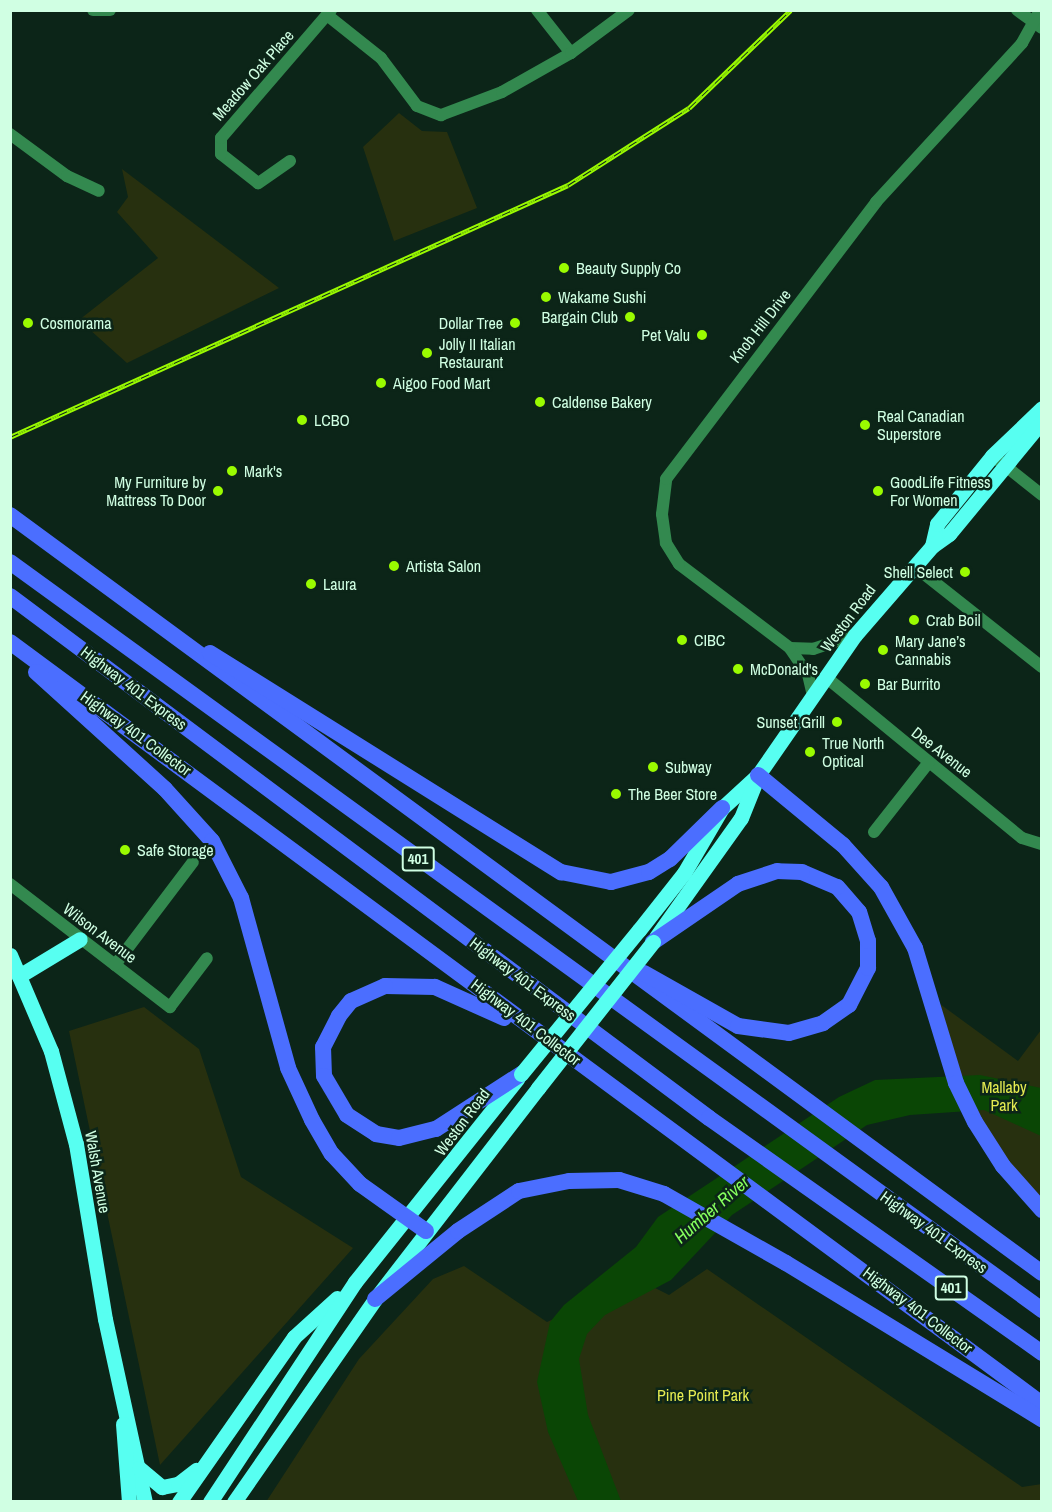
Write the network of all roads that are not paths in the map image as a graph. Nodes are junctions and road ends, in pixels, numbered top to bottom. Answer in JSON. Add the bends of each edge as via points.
{"nodes":[{"id":1,"x":93,"y":10,"type":"edge"},
{"id":2,"x":110,"y":10,"type":"edge"},
{"id":3,"x":537,"y":10,"type":"edge"},
{"id":4,"x":629,"y":10,"type":"edge"},
{"id":5,"x":1017,"y":10,"type":"edge"},
{"id":6,"x":1040,"y":10,"type":"edge"},
{"id":7,"x":329,"y":13,"type":"edge"},
{"id":8,"x":1037,"y":25,"type":"edge"},
{"id":9,"x":571,"y":53,"type":"junction"},
{"id":10,"x":10,"y":134,"type":"edge"},
{"id":11,"x":290,"y":160,"type":"dead end"},
{"id":12,"x":99,"y":191,"type":"dead end"},
{"id":13,"x":1041,"y":408,"type":"edge"},
{"id":14,"x":1041,"y":421,"type":"edge"},
{"id":15,"x":992,"y":456,"type":"junction"},
{"id":16,"x":1007,"y":468,"type":"junction"},
{"id":17,"x":1041,"y":495,"type":"edge"},
{"id":18,"x":10,"y":515,"type":"edge"},
{"id":19,"x":932,"y":546,"type":"junction"},
{"id":20,"x":10,"y":562,"type":"edge"},
{"id":21,"x":914,"y":566,"type":"junction"},
{"id":22,"x":10,"y":596,"type":"edge"},
{"id":23,"x":140,"y":612,"type":"junction"},
{"id":24,"x":855,"y":635,"type":"junction"},
{"id":25,"x":10,"y":642,"type":"edge"},
{"id":26,"x":790,"y":648,"type":"junction"},
{"id":27,"x":10,"y":650,"type":"edge"},
{"id":28,"x":1041,"y":667,"type":"edge"},
{"id":29,"x":827,"y":678,"type":"junction"},
{"id":30,"x":813,"y":696,"type":"junction"},
{"id":31,"x":929,"y":762,"type":"junction"},
{"id":32,"x":758,"y":775,"type":"junction"},
{"id":33,"x":722,"y":808,"type":"junction"},
{"id":34,"x":874,"y":832,"type":"dead end"},
{"id":35,"x":1041,"y":844,"type":"edge"},
{"id":36,"x":193,"y":862,"type":"dead end"},
{"id":37,"x":10,"y":884,"type":"edge"},
{"id":38,"x":80,"y":939,"type":"junction"},
{"id":39,"x":653,"y":942,"type":"junction"},
{"id":40,"x":604,"y":953,"type":"junction"},
{"id":41,"x":11,"y":957,"type":"edge"},
{"id":42,"x":207,"y":958,"type":"dead end"},
{"id":43,"x":115,"y":965,"type":"junction"},
{"id":44,"x":15,"y":978,"type":"edge"},
{"id":45,"x":574,"y":1058,"type":"junction"},
{"id":46,"x":521,"y":1074,"type":"junction"},
{"id":47,"x":1041,"y":1210,"type":"edge"},
{"id":48,"x":407,"y":1219,"type":"junction"},
{"id":49,"x":426,"y":1232,"type":"junction"},
{"id":50,"x":1041,"y":1273,"type":"edge"},
{"id":51,"x":355,"y":1282,"type":"junction"},
{"id":52,"x":375,"y":1299,"type":"junction"},
{"id":53,"x":1041,"y":1310,"type":"edge"},
{"id":54,"x":1041,"y":1353,"type":"edge"},
{"id":55,"x":123,"y":1400,"type":"junction"},
{"id":56,"x":1041,"y":1404,"type":"edge"},
{"id":57,"x":1041,"y":1419,"type":"edge"},
{"id":58,"x":277,"y":1437,"type":"junction"},
{"id":59,"x":210,"y":1458,"type":"junction"},
{"id":60,"x":139,"y":1468,"type":"junction"},
{"id":61,"x":129,"y":1502,"type":"edge"},
{"id":62,"x":145,"y":1502,"type":"edge"},
{"id":63,"x":179,"y":1502,"type":"edge"},
{"id":64,"x":210,"y":1502,"type":"edge"},
{"id":65,"x":234,"y":1502,"type":"edge"},
{"id":66,"x":244,"y":1502,"type":"edge"}],
"edges":[{"from":1,"to":2,"type":"street"},
{"from":3,"to":9,"type":"street"},
{"from":4,"to":9,"type":"street"},
{"from":5,"to":8,"type":"street"},
{"from":6,"to":8,"type":"street","name":"Knob Hill Drive"},
{"from":7,"to":9,"type":"street","via":[[381,58],[417,106],[441,115],[502,92]]},
{"from":7,"to":11,"type":"street","name":"Meadow Oak Place","via":[[221,138],[221,154],[258,183]]},
{"from":8,"to":26,"type":"street","name":"Knob Hill Drive","via":[[876,202],[666,479],[662,514],[666,543],[679,564]]},
{"from":10,"to":12,"type":"street","via":[[67,176]]},
{"from":13,"to":15,"type":"main road","name":"Weston Road"},
{"from":14,"to":16,"type":"main road","name":"Weston Road"},
{"from":15,"to":16,"type":"street"},
{"from":15,"to":19,"type":"main road","name":"Weston Road","via":[[937,524]]},
{"from":16,"to":17,"type":"street"},
{"from":16,"to":19,"type":"main road","name":"Weston Road","via":[[949,534]]},
{"from":18,"to":23,"type":"highway","number":"401"},
{"from":19,"to":21,"type":"main road","name":"Weston Road"},
{"from":20,"to":53,"type":"highway","name":"Highway 401 Express","number":"401"},
{"from":21,"to":24,"type":"main road","name":"Weston Road"},
{"from":21,"to":28,"type":"street"},
{"from":22,"to":54,"type":"highway","name":"Highway 401 Express","number":"401","via":[[709,1118]]},
{"from":23,"to":33,"type":"highway","via":[[296,702],[561,872],[611,882],[649,872],[670,859]]},
{"from":23,"to":40,"type":"highway","number":"401"},
{"from":24,"to":26,"type":"street","via":[[813,649]]},
{"from":24,"to":29,"type":"main road","name":"Weston Road"},
{"from":25,"to":45,"type":"highway","name":"Highway 401 Collector","number":"401"},
{"from":26,"to":30,"type":"street","name":"Knob Hill Drive","via":[[808,675]]},
{"from":27,"to":48,"type":"highway","via":[[165,789],[212,841],[241,898],[288,1068],[312,1120],[332,1154],[360,1184]]},
{"from":29,"to":30,"type":"main road","name":"Weston Road"},
{"from":29,"to":31,"type":"street","name":"Dee Avenue"},
{"from":30,"to":32,"type":"main road","name":"Weston Road"},
{"from":31,"to":34,"type":"street"},
{"from":31,"to":35,"type":"street","name":"Dee Avenue","via":[[1022,838]]},
{"from":32,"to":33,"type":"main road","name":"Weston Road"},
{"from":32,"to":39,"type":"main road","name":"Weston Road","via":[[741,818]]},
{"from":32,"to":47,"type":"highway","via":[[843,845],[881,886],[915,948],[956,1083],[1003,1166]]},
{"from":33,"to":46,"type":"main road","name":"Weston Road","bridge":true,"via":[[684,873]]},
{"from":36,"to":43,"type":"street"},
{"from":37,"to":38,"type":"street","name":"Wilson Avenue"},
{"from":38,"to":43,"type":"street","name":"Wilson Avenue"},
{"from":38,"to":44,"type":"main road"},
{"from":39,"to":40,"type":"highway","via":[[738,884],[789,870],[826,879],[849,897],[866,928],[868,968],[857,995],[823,1023],[789,1033],[761,1032],[738,1026]]},
{"from":39,"to":49,"type":"main road","name":"Weston Road","bridge":true},
{"from":40,"to":50,"type":"highway","number":"401"},
{"from":41,"to":44,"type":"main road","name":"Walsh Avenue"},
{"from":42,"to":43,"type":"street","name":"Wilson Avenue","via":[[170,1007]]},
{"from":44,"to":55,"type":"main road","name":"Walsh Avenue","via":[[51,1051],[76,1144]]},
{"from":45,"to":46,"type":"highway","via":[[486,1007],[409,984],[385,986],[351,1001],[328,1031],[321,1060],[330,1092],[347,1115],[376,1134],[399,1138],[436,1129]]},
{"from":45,"to":56,"type":"highway","name":"Highway 401 Collector","number":"401","via":[[831,1244]]},
{"from":46,"to":48,"type":"main road","name":"Weston Road"},
{"from":48,"to":49,"type":"highway"},
{"from":48,"to":51,"type":"main road","name":"Weston Road"},
{"from":49,"to":52,"type":"main road","name":"Weston Road"},
{"from":51,"to":59,"type":"main road","via":[[294,1337]]},
{"from":51,"to":64,"type":"main road","name":"Weston Road"},
{"from":52,"to":57,"type":"highway","via":[[458,1231],[519,1191],[568,1181],[619,1180],[664,1194],[786,1263]]},
{"from":52,"to":58,"type":"main road","name":"Weston Road"},
{"from":55,"to":60,"type":"main road","name":"Walsh Avenue"},
{"from":55,"to":61,"type":"main road","name":"Walsh Avenue"},
{"from":58,"to":65,"type":"main road","name":"Weston Road"},
{"from":58,"to":66,"type":"main road"},
{"from":59,"to":60,"type":"main road","via":[[178,1484],[162,1487]]},
{"from":59,"to":63,"type":"main road"},
{"from":60,"to":62,"type":"main road","name":"Walsh Avenue"}]}
